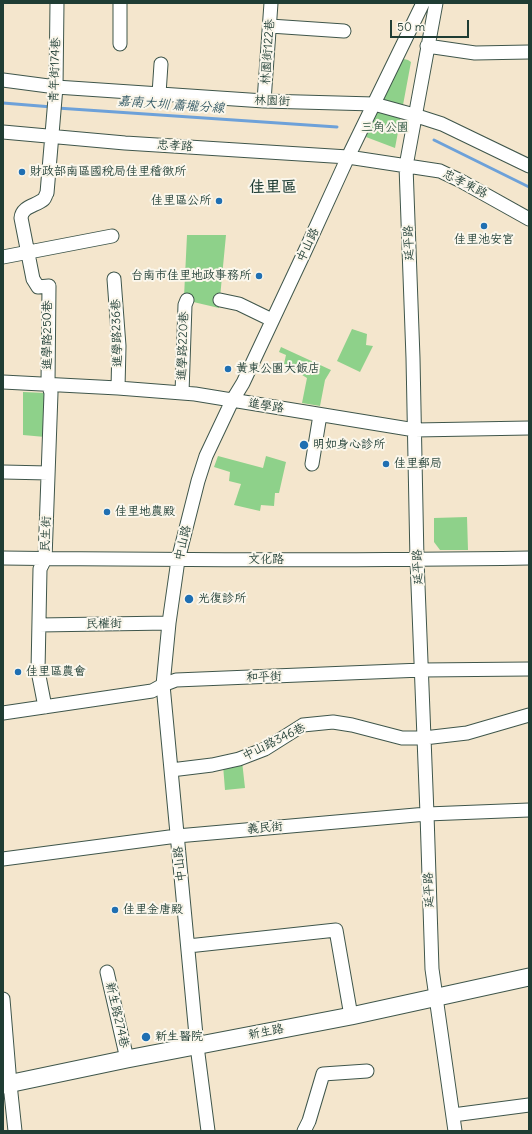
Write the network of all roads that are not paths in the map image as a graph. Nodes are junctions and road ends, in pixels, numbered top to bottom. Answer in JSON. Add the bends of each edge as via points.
{"nodes":[{"id":1,"x":56,"y":3,"type":"edge"},
{"id":2,"x":120,"y":3,"type":"edge"},
{"id":3,"x":271,"y":3,"type":"edge"},
{"id":4,"x":423,"y":3,"type":"edge"},
{"id":5,"x":436,"y":3,"type":"edge"},
{"id":6,"x":270,"y":26,"type":"junction"},
{"id":7,"x":344,"y":31,"type":"dead end"},
{"id":8,"x":120,"y":44,"type":"dead end"},
{"id":9,"x":427,"y":46,"type":"junction"},
{"id":10,"x":529,"y":52,"type":"edge"},
{"id":11,"x":161,"y":64,"type":"dead end"},
{"id":12,"x":3,"y":80,"type":"edge"},
{"id":13,"x":56,"y":87,"type":"junction"},
{"id":14,"x":159,"y":94,"type":"junction"},
{"id":15,"x":264,"y":101,"type":"junction"},
{"id":16,"x":374,"y":104,"type":"junction"},
{"id":17,"x":414,"y":115,"type":"junction"},
{"id":18,"x":3,"y":132,"type":"edge"},
{"id":19,"x":52,"y":137,"type":"junction"},
{"id":20,"x":348,"y":157,"type":"junction"},
{"id":21,"x":406,"y":166,"type":"junction"},
{"id":22,"x":529,"y":166,"type":"edge"},
{"id":23,"x":529,"y":219,"type":"edge"},
{"id":24,"x":112,"y":236,"type":"dead end"},
{"id":25,"x":28,"y":251,"type":"junction"},
{"id":26,"x":3,"y":256,"type":"edge"},
{"id":27,"x":114,"y":279,"type":"dead end"},
{"id":28,"x":187,"y":300,"type":"dead end"},
{"id":29,"x":220,"y":300,"type":"dead end"},
{"id":30,"x":272,"y":320,"type":"junction"},
{"id":31,"x":3,"y":382,"type":"edge"},
{"id":32,"x":48,"y":384,"type":"junction"},
{"id":33,"x":118,"y":388,"type":"junction"},
{"id":34,"x":182,"y":393,"type":"junction"},
{"id":35,"x":232,"y":401,"type":"junction"},
{"id":36,"x":320,"y":415,"type":"junction"},
{"id":37,"x":529,"y":428,"type":"edge"},
{"id":38,"x":414,"y":430,"type":"junction"},
{"id":39,"x":312,"y":464,"type":"dead end"},
{"id":40,"x":3,"y":472,"type":"edge"},
{"id":41,"x":48,"y":473,"type":"junction"},
{"id":42,"x":3,"y":558,"type":"edge"},
{"id":43,"x":529,"y":558,"type":"edge"},
{"id":44,"x":45,"y":559,"type":"junction"},
{"id":45,"x":178,"y":560,"type":"junction"},
{"id":46,"x":418,"y":560,"type":"junction"},
{"id":47,"x":169,"y":623,"type":"junction"},
{"id":48,"x":39,"y":626,"type":"junction"},
{"id":49,"x":529,"y":669,"type":"edge"},
{"id":50,"x":422,"y":670,"type":"junction"},
{"id":51,"x":163,"y":685,"type":"junction"},
{"id":52,"x":45,"y":706,"type":"junction"},
{"id":53,"x":3,"y":713,"type":"edge"},
{"id":54,"x":529,"y":715,"type":"edge"},
{"id":55,"x":424,"y":738,"type":"junction"},
{"id":56,"x":171,"y":770,"type":"junction"},
{"id":57,"x":529,"y":810,"type":"edge"},
{"id":58,"x":427,"y":814,"type":"junction"},
{"id":59,"x":177,"y":836,"type":"junction"},
{"id":60,"x":3,"y":859,"type":"edge"},
{"id":61,"x":188,"y":946,"type":"junction"},
{"id":62,"x":107,"y":972,"type":"dead end"},
{"id":63,"x":529,"y":977,"type":"edge"},
{"id":64,"x":436,"y":998,"type":"junction"},
{"id":65,"x":3,"y":999,"type":"edge"},
{"id":66,"x":351,"y":1016,"type":"junction"},
{"id":67,"x":197,"y":1046,"type":"junction"},
{"id":68,"x":127,"y":1059,"type":"junction"},
{"id":69,"x":367,"y":1071,"type":"dead end"},
{"id":70,"x":6,"y":1084,"type":"edge"},
{"id":71,"x":529,"y":1104,"type":"edge"},
{"id":72,"x":453,"y":1115,"type":"junction"},
{"id":73,"x":15,"y":1131,"type":"edge"},
{"id":74,"x":208,"y":1131,"type":"edge"},
{"id":75,"x":304,"y":1131,"type":"edge"},
{"id":76,"x":455,"y":1131,"type":"edge"}],
"edges":[{"from":1,"to":13,"type":"street","name":"青年街174巷"},
{"from":2,"to":8,"type":"street"},
{"from":3,"to":6,"type":"street","name":"林園街122巷"},
{"from":4,"to":16,"type":"street","name":"中山路"},
{"from":5,"to":9,"type":"street","name":"延平路"},
{"from":6,"to":7,"type":"street"},
{"from":6,"to":15,"type":"street","name":"林園街122巷"},
{"from":9,"to":10,"type":"street","via":[[475,53]]},
{"from":9,"to":17,"type":"street","name":"延平路"},
{"from":11,"to":14,"type":"street"},
{"from":12,"to":13,"type":"street","name":"林園街"},
{"from":13,"to":14,"type":"street","name":"林園街"},
{"from":13,"to":19,"type":"street","name":"青年街174巷"},
{"from":14,"to":15,"type":"street","name":"林園街"},
{"from":15,"to":16,"type":"street","name":"林園街"},
{"from":16,"to":17,"type":"street","name":"林園街"},
{"from":16,"to":20,"type":"street","name":"中山路"},
{"from":17,"to":21,"type":"street","name":"延平路"},
{"from":17,"to":22,"type":"street","name":"林園街","via":[[442,124]]},
{"from":18,"to":19,"type":"street","name":"忠孝路"},
{"from":19,"to":20,"type":"street","name":"忠孝路"},
{"from":19,"to":25,"type":"street","name":"進學路250巷","via":[[47,193],[39,202],[22,213]]},
{"from":20,"to":21,"type":"street","name":"忠孝東路"},
{"from":20,"to":30,"type":"street","name":"中山路"},
{"from":21,"to":23,"type":"street","name":"忠孝東路","via":[[440,171]]},
{"from":21,"to":38,"type":"street","name":"延平路"},
{"from":24,"to":25,"type":"street"},
{"from":25,"to":26,"type":"street"},
{"from":25,"to":32,"type":"street","name":"進學路250巷","via":[[38,287],[49,286]]},
{"from":27,"to":33,"type":"street","name":"進學路236巷","via":[[119,346]]},
{"from":28,"to":34,"type":"street","name":"進學路220巷"},
{"from":29,"to":30,"type":"street","via":[[239,304]]},
{"from":30,"to":35,"type":"street","name":"中山路"},
{"from":31,"to":32,"type":"street","name":"進學路"},
{"from":32,"to":33,"type":"street","name":"進學路"},
{"from":32,"to":41,"type":"street","name":"民生街","via":[[51,393]]},
{"from":33,"to":34,"type":"street","name":"進學路"},
{"from":34,"to":35,"type":"street","name":"進學路"},
{"from":35,"to":36,"type":"street","name":"進學路"},
{"from":35,"to":45,"type":"street","name":"中山路","via":[[206,456]]},
{"from":36,"to":38,"type":"street","name":"進學路"},
{"from":36,"to":39,"type":"street"},
{"from":37,"to":38,"type":"street","name":"進學路"},
{"from":38,"to":46,"type":"street","name":"延平路"},
{"from":40,"to":41,"type":"street"},
{"from":41,"to":44,"type":"street","name":"民生街"},
{"from":42,"to":44,"type":"street","name":"文化路"},
{"from":43,"to":46,"type":"street","name":"文化路"},
{"from":44,"to":45,"type":"street","name":"文化路"},
{"from":44,"to":48,"type":"street","name":"民生街","via":[[40,569]]},
{"from":45,"to":46,"type":"street","name":"文化路"},
{"from":45,"to":47,"type":"street","name":"中山路"},
{"from":46,"to":50,"type":"street","name":"延平路"},
{"from":47,"to":48,"type":"street","name":"民權街"},
{"from":47,"to":51,"type":"street","name":"中山路"},
{"from":48,"to":52,"type":"street","name":"民生街","via":[[38,671]]},
{"from":49,"to":50,"type":"street","name":"和平街"},
{"from":50,"to":51,"type":"street","name":"和平街","via":[[176,680]]},
{"from":50,"to":55,"type":"street","name":"延平路"},
{"from":51,"to":52,"type":"street","name":"和平街","via":[[152,691]]},
{"from":51,"to":56,"type":"street","name":"中山路"},
{"from":52,"to":53,"type":"street","name":"和平街"},
{"from":54,"to":55,"type":"street","name":"中山路346巷","via":[[467,733]]},
{"from":55,"to":56,"type":"street","name":"中山路346巷","via":[[402,738],[333,722],[303,725],[264,749],[239,759]]},
{"from":55,"to":58,"type":"street","name":"延平路"},
{"from":56,"to":59,"type":"street","name":"中山路"},
{"from":57,"to":58,"type":"street","name":"義民街"},
{"from":58,"to":59,"type":"street","name":"義民街"},
{"from":58,"to":64,"type":"street","name":"延平路","via":[[432,969]]},
{"from":59,"to":60,"type":"street","name":"義民街"},
{"from":59,"to":61,"type":"street","name":"中山路"},
{"from":61,"to":66,"type":"street","via":[[336,930]]},
{"from":61,"to":67,"type":"street","name":"中山路"},
{"from":62,"to":68,"type":"street","name":"新生路274巷"},
{"from":63,"to":64,"type":"main road","name":"新生路"},
{"from":64,"to":66,"type":"main road","name":"新生路"},
{"from":64,"to":72,"type":"street","name":"延平路"},
{"from":65,"to":70,"type":"street"},
{"from":66,"to":67,"type":"main road","name":"新生路"},
{"from":67,"to":68,"type":"main road","name":"新生路"},
{"from":67,"to":74,"type":"street","name":"中山路"},
{"from":68,"to":70,"type":"main road","name":"新生路"},
{"from":69,"to":75,"type":"street","via":[[323,1074]]},
{"from":70,"to":73,"type":"street"},
{"from":71,"to":72,"type":"street"},
{"from":72,"to":76,"type":"street","name":"延平路"}]}
